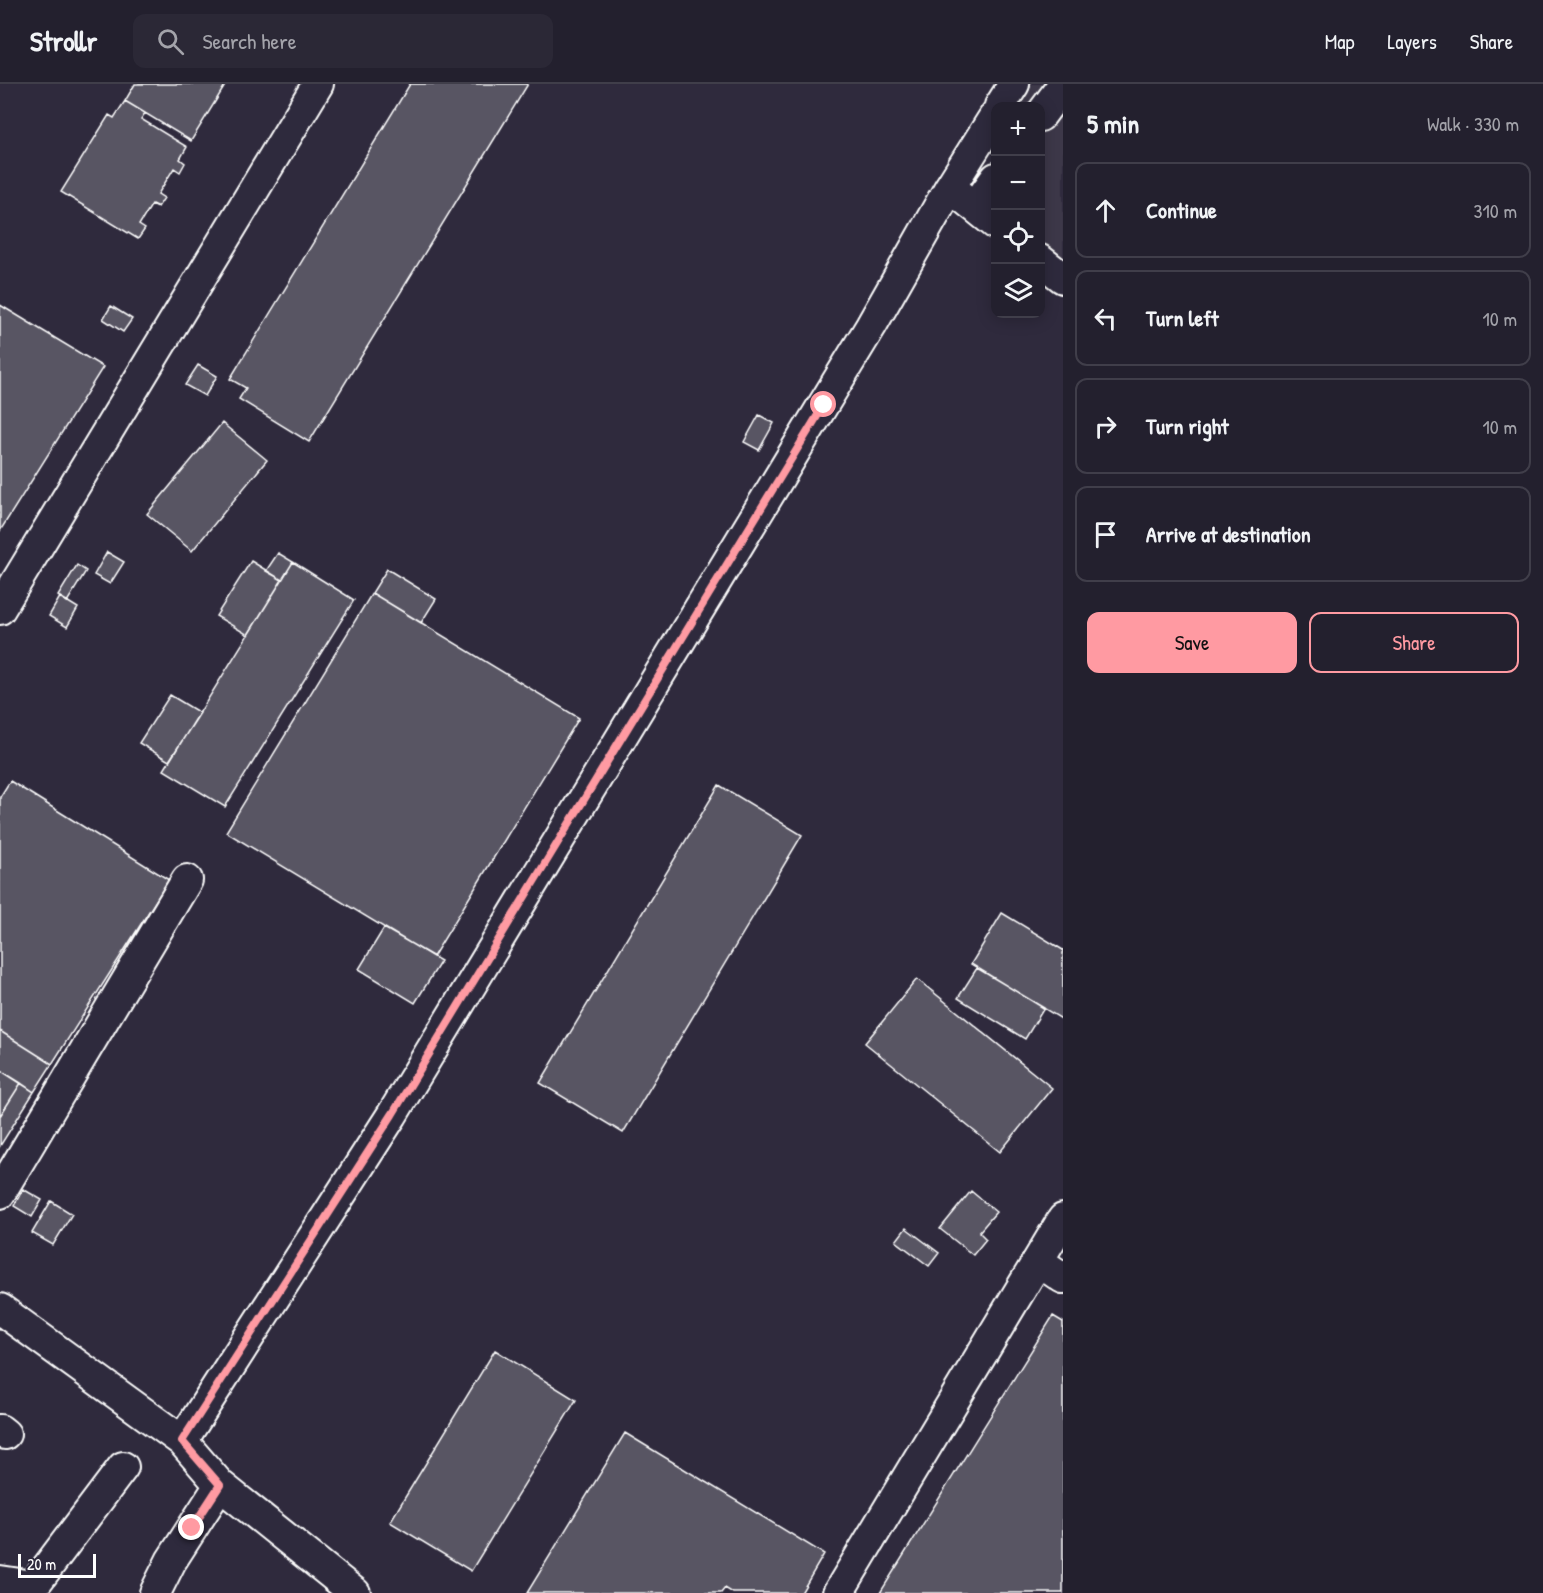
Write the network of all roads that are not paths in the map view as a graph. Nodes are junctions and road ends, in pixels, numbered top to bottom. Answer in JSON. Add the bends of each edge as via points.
{"nodes":[{"id":1,"x":318,"y":84,"type":"edge"},
{"id":2,"x":1014,"y":84,"type":"edge"},
{"id":3,"x":1063,"y":86,"type":"edge"},
{"id":4,"x":1003,"y":102,"type":"edge"},
{"id":5,"x":1045,"y":111,"type":"edge"},
{"id":6,"x":991,"y":122,"type":"edge"},
{"id":7,"x":950,"y":188,"type":"junction"},
{"id":8,"x":991,"y":195,"type":"edge"},
{"id":9,"x":985,"y":215,"type":"edge"},
{"id":10,"x":1045,"y":263,"type":"edge"},
{"id":11,"x":1063,"y":278,"type":"edge"},
{"id":12,"x":0,"y":609,"type":"edge"},
{"id":13,"x":187,"y":880,"type":"dead end"},
{"id":14,"x":0,"y":1193,"type":"edge"},
{"id":15,"x":1063,"y":1220,"type":"edge"},
{"id":16,"x":1038,"y":1262,"type":"junction"},
{"id":17,"x":1063,"y":1278,"type":"edge"},
{"id":18,"x":0,"y":1309,"type":"edge"},
{"id":19,"x":182,"y":1441,"type":"junction"},
{"id":20,"x":123,"y":1467,"type":"dead end"},
{"id":21,"x":220,"y":1485,"type":"junction"},
{"id":22,"x":0,"y":1581,"type":"edge"},
{"id":23,"x":31,"y":1590,"type":"edge"},
{"id":24,"x":155,"y":1593,"type":"edge"},
{"id":25,"x":355,"y":1593,"type":"edge"},
{"id":26,"x":838,"y":1593,"type":"edge"}],
"edges":[{"from":1,"to":12,"type":"lane"},
{"from":2,"to":4,"type":"lane"},
{"from":3,"to":5,"type":"lane"},
{"from":6,"to":7,"type":"lane"},
{"from":7,"to":9,"type":"lane"},
{"from":7,"to":19,"type":"lane","via":[[871,326],[392,1115]]},
{"from":8,"to":9,"type":"lane"},
{"from":10,"to":11,"type":"lane"},
{"from":13,"to":14,"type":"lane"},
{"from":15,"to":16,"type":"lane"},
{"from":16,"to":17,"type":"lane"},
{"from":16,"to":26,"type":"lane"},
{"from":18,"to":19,"type":"lane"},
{"from":19,"to":21,"type":"lane"},
{"from":20,"to":23,"type":"lane"},
{"from":21,"to":24,"type":"lane"},
{"from":21,"to":25,"type":"lane"},
{"from":22,"to":23,"type":"lane"}]}
